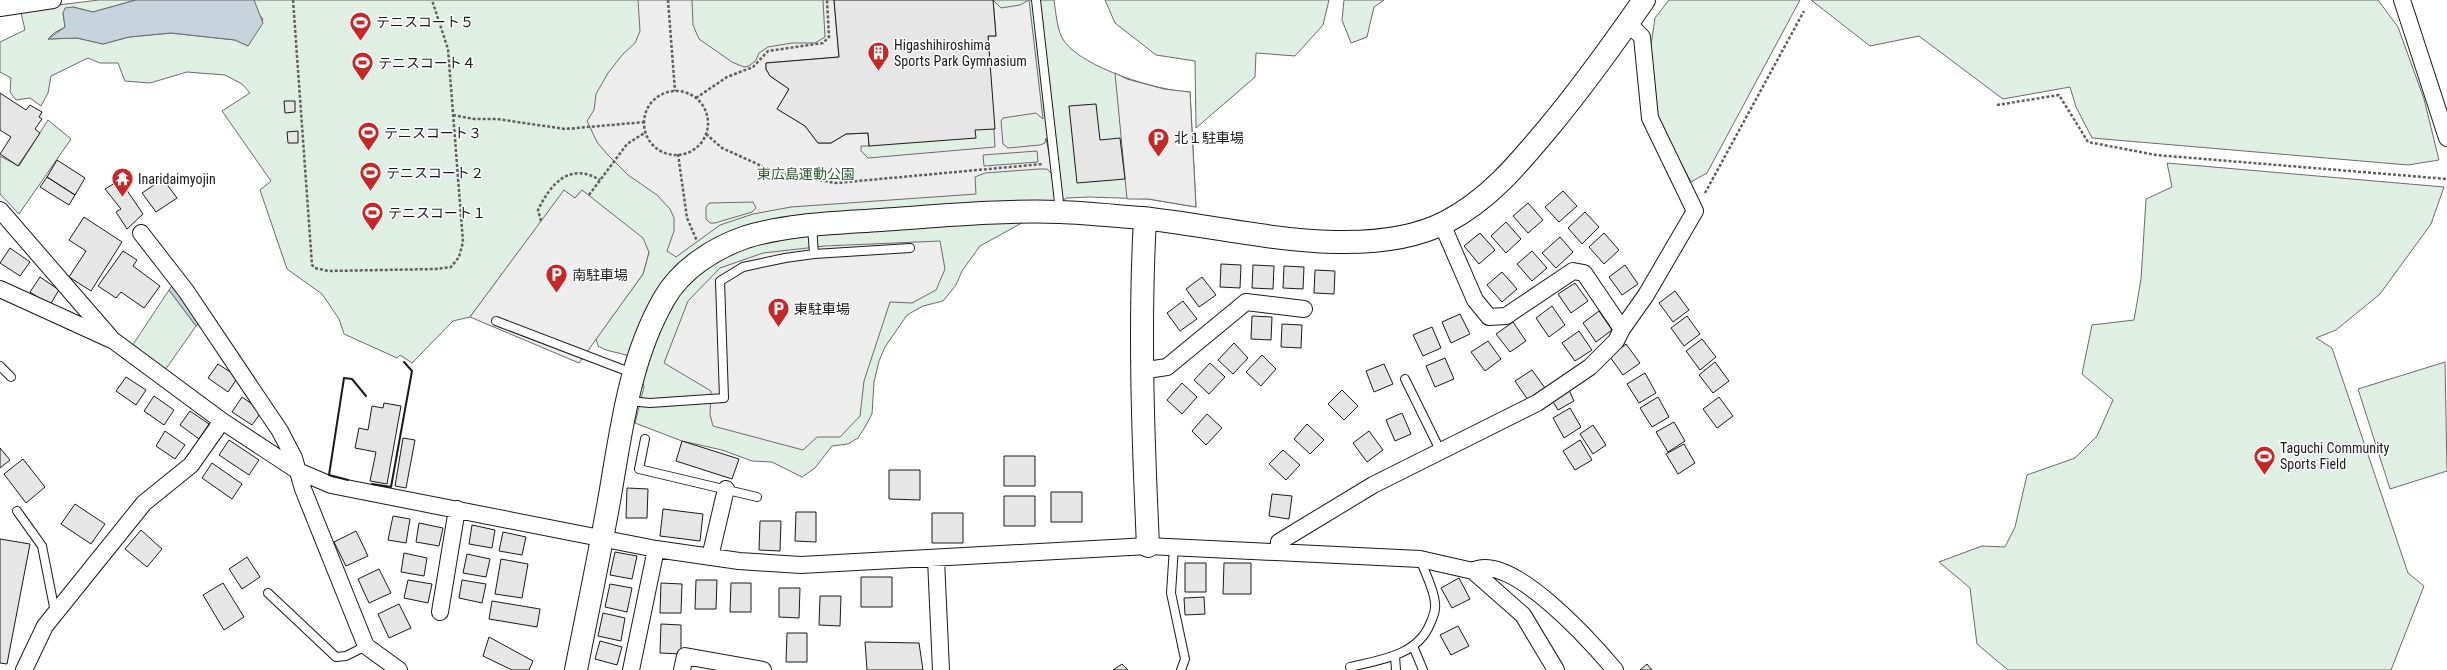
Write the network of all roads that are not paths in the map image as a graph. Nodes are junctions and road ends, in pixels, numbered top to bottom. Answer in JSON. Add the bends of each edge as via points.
{"nodes":[{"id":1,"x":53,"y":0,"type":"edge"},
{"id":2,"x":1036,"y":0,"type":"edge"},
{"id":3,"x":1644,"y":0,"type":"edge"},
{"id":4,"x":2402,"y":0,"type":"edge"},
{"id":5,"x":0,"y":8,"type":"edge"},
{"id":6,"x":1628,"y":23,"type":"junction"},
{"id":7,"x":2447,"y":138,"type":"edge"},
{"id":8,"x":0,"y":210,"type":"edge"},
{"id":9,"x":1060,"y":212,"type":"junction"},
{"id":10,"x":1145,"y":219,"type":"junction"},
{"id":11,"x":1442,"y":224,"type":"junction"},
{"id":12,"x":812,"y":226,"type":"junction"},
{"id":13,"x":141,"y":233,"type":"dead end"},
{"id":14,"x":910,"y":248,"type":"dead end"},
{"id":15,"x":814,"y":254,"type":"junction"},
{"id":16,"x":0,"y":289,"type":"edge"},
{"id":17,"x":1304,"y":309,"type":"dead end"},
{"id":18,"x":496,"y":321,"type":"dead end"},
{"id":19,"x":1622,"y":329,"type":"junction"},
{"id":20,"x":114,"y":341,"type":"junction"},
{"id":21,"x":0,"y":366,"type":"edge"},
{"id":22,"x":1140,"y":371,"type":"junction"},
{"id":23,"x":633,"y":373,"type":"junction"},
{"id":24,"x":11,"y":377,"type":"dead end"},
{"id":25,"x":1406,"y":379,"type":"dead end"},
{"id":26,"x":627,"y":401,"type":"junction"},
{"id":27,"x":222,"y":421,"type":"junction"},
{"id":28,"x":645,"y":439,"type":"dead end"},
{"id":29,"x":1440,"y":450,"type":"junction"},
{"id":30,"x":298,"y":471,"type":"junction"},
{"id":31,"x":726,"y":489,"type":"junction"},
{"id":32,"x":757,"y":497,"type":"dead end"},
{"id":33,"x":457,"y":509,"type":"junction"},
{"id":34,"x":17,"y":511,"type":"dead end"},
{"id":35,"x":603,"y":537,"type":"junction"},
{"id":36,"x":1148,"y":546,"type":"junction"},
{"id":37,"x":1174,"y":547,"type":"junction"},
{"id":38,"x":656,"y":549,"type":"junction"},
{"id":39,"x":1279,"y":552,"type":"junction"},
{"id":40,"x":710,"y":557,"type":"junction"},
{"id":41,"x":936,"y":558,"type":"junction"},
{"id":42,"x":1420,"y":559,"type":"junction"},
{"id":43,"x":1473,"y":570,"type":"junction"},
{"id":44,"x":268,"y":593,"type":"dead end"},
{"id":45,"x":440,"y":612,"type":"dead end"},
{"id":46,"x":56,"y":615,"type":"junction"},
{"id":47,"x":366,"y":646,"type":"junction"},
{"id":48,"x":1414,"y":646,"type":"junction"},
{"id":49,"x":1395,"y":656,"type":"junction"},
{"id":50,"x":1350,"y":667,"type":"dead end"},
{"id":51,"x":24,"y":670,"type":"edge"},
{"id":52,"x":399,"y":670,"type":"edge"},
{"id":53,"x":576,"y":670,"type":"edge"},
{"id":54,"x":631,"y":670,"type":"edge"},
{"id":55,"x":682,"y":670,"type":"edge"},
{"id":56,"x":763,"y":670,"type":"edge"},
{"id":57,"x":941,"y":670,"type":"edge"},
{"id":58,"x":1181,"y":670,"type":"edge"},
{"id":59,"x":1396,"y":670,"type":"edge"},
{"id":60,"x":1423,"y":670,"type":"edge"},
{"id":61,"x":1556,"y":670,"type":"edge"},
{"id":62,"x":1615,"y":670,"type":"edge"}],
"edges":[{"from":1,"to":5,"type":"street"},
{"from":2,"to":9,"type":"lane"},
{"from":3,"to":6,"type":"street"},
{"from":4,"to":7,"type":"street"},
{"from":6,"to":11,"type":"street","via":[[1586,83],[1512,171],[1488,194]]},
{"from":6,"to":19,"type":"street","via":[[1642,37],[1650,118],[1695,211],[1646,295]]},
{"from":8,"to":20,"type":"street"},
{"from":9,"to":10,"type":"street"},
{"from":9,"to":12,"type":"street","via":[[933,216]]},
{"from":10,"to":11,"type":"street","via":[[1291,239],[1332,241],[1373,240]]},
{"from":10,"to":22,"type":"street"},
{"from":11,"to":19,"type":"street","via":[[1475,300],[1489,317],[1506,316],[1572,271],[1584,273]]},
{"from":12,"to":15,"type":"lane"},
{"from":12,"to":23,"type":"street","via":[[764,232],[701,259],[665,296]]},
{"from":13,"to":30,"type":"street","via":[[186,291],[280,432]]},
{"from":14,"to":15,"type":"lane"},
{"from":15,"to":26,"type":"lane","via":[[744,267],[720,281],[724,398],[650,403]]},
{"from":16,"to":20,"type":"street"},
{"from":17,"to":22,"type":"street","via":[[1246,302],[1167,367]]},
{"from":18,"to":23,"type":"lane"},
{"from":19,"to":29,"type":"street","via":[[1616,341],[1583,372],[1537,403]]},
{"from":20,"to":27,"type":"street"},
{"from":21,"to":24,"type":"lane"},
{"from":22,"to":36,"type":"street"},
{"from":23,"to":26,"type":"street"},
{"from":25,"to":29,"type":"lane"},
{"from":26,"to":35,"type":"street"},
{"from":27,"to":30,"type":"street"},
{"from":27,"to":46,"type":"street","via":[[191,465],[144,503]]},
{"from":28,"to":31,"type":"lane","via":[[639,469]]},
{"from":29,"to":39,"type":"street","via":[[1373,485],[1279,542]]},
{"from":30,"to":33,"type":"street","via":[[331,485]]},
{"from":30,"to":47,"type":"street"},
{"from":31,"to":32,"type":"lane"},
{"from":31,"to":40,"type":"street"},
{"from":33,"to":35,"type":"street"},
{"from":33,"to":45,"type":"street"},
{"from":34,"to":46,"type":"lane","via":[[42,546]]},
{"from":35,"to":38,"type":"street"},
{"from":35,"to":53,"type":"street"},
{"from":36,"to":37,"type":"street"},
{"from":36,"to":41,"type":"street"},
{"from":37,"to":39,"type":"street"},
{"from":37,"to":58,"type":"lane","via":[[1171,593],[1185,659]]},
{"from":38,"to":40,"type":"street"},
{"from":38,"to":54,"type":"street"},
{"from":39,"to":42,"type":"street"},
{"from":40,"to":41,"type":"street","via":[[801,565]]},
{"from":41,"to":57,"type":"street"},
{"from":42,"to":43,"type":"street"},
{"from":42,"to":48,"type":"lane","via":[[1435,602],[1435,613],[1428,630]]},
{"from":43,"to":61,"type":"street","via":[[1523,615]]},
{"from":43,"to":62,"type":"street","via":[[1479,567],[1493,568],[1520,580],[1545,598],[1594,645]]},
{"from":44,"to":47,"type":"lane","via":[[336,657],[346,656]]},
{"from":46,"to":51,"type":"street","via":[[45,626]]},
{"from":47,"to":52,"type":"street"},
{"from":48,"to":49,"type":"lane"},
{"from":48,"to":60,"type":"lane"},
{"from":49,"to":50,"type":"lane"},
{"from":49,"to":59,"type":"lane"},
{"from":55,"to":56,"type":"street","via":[[685,656]]}]}
